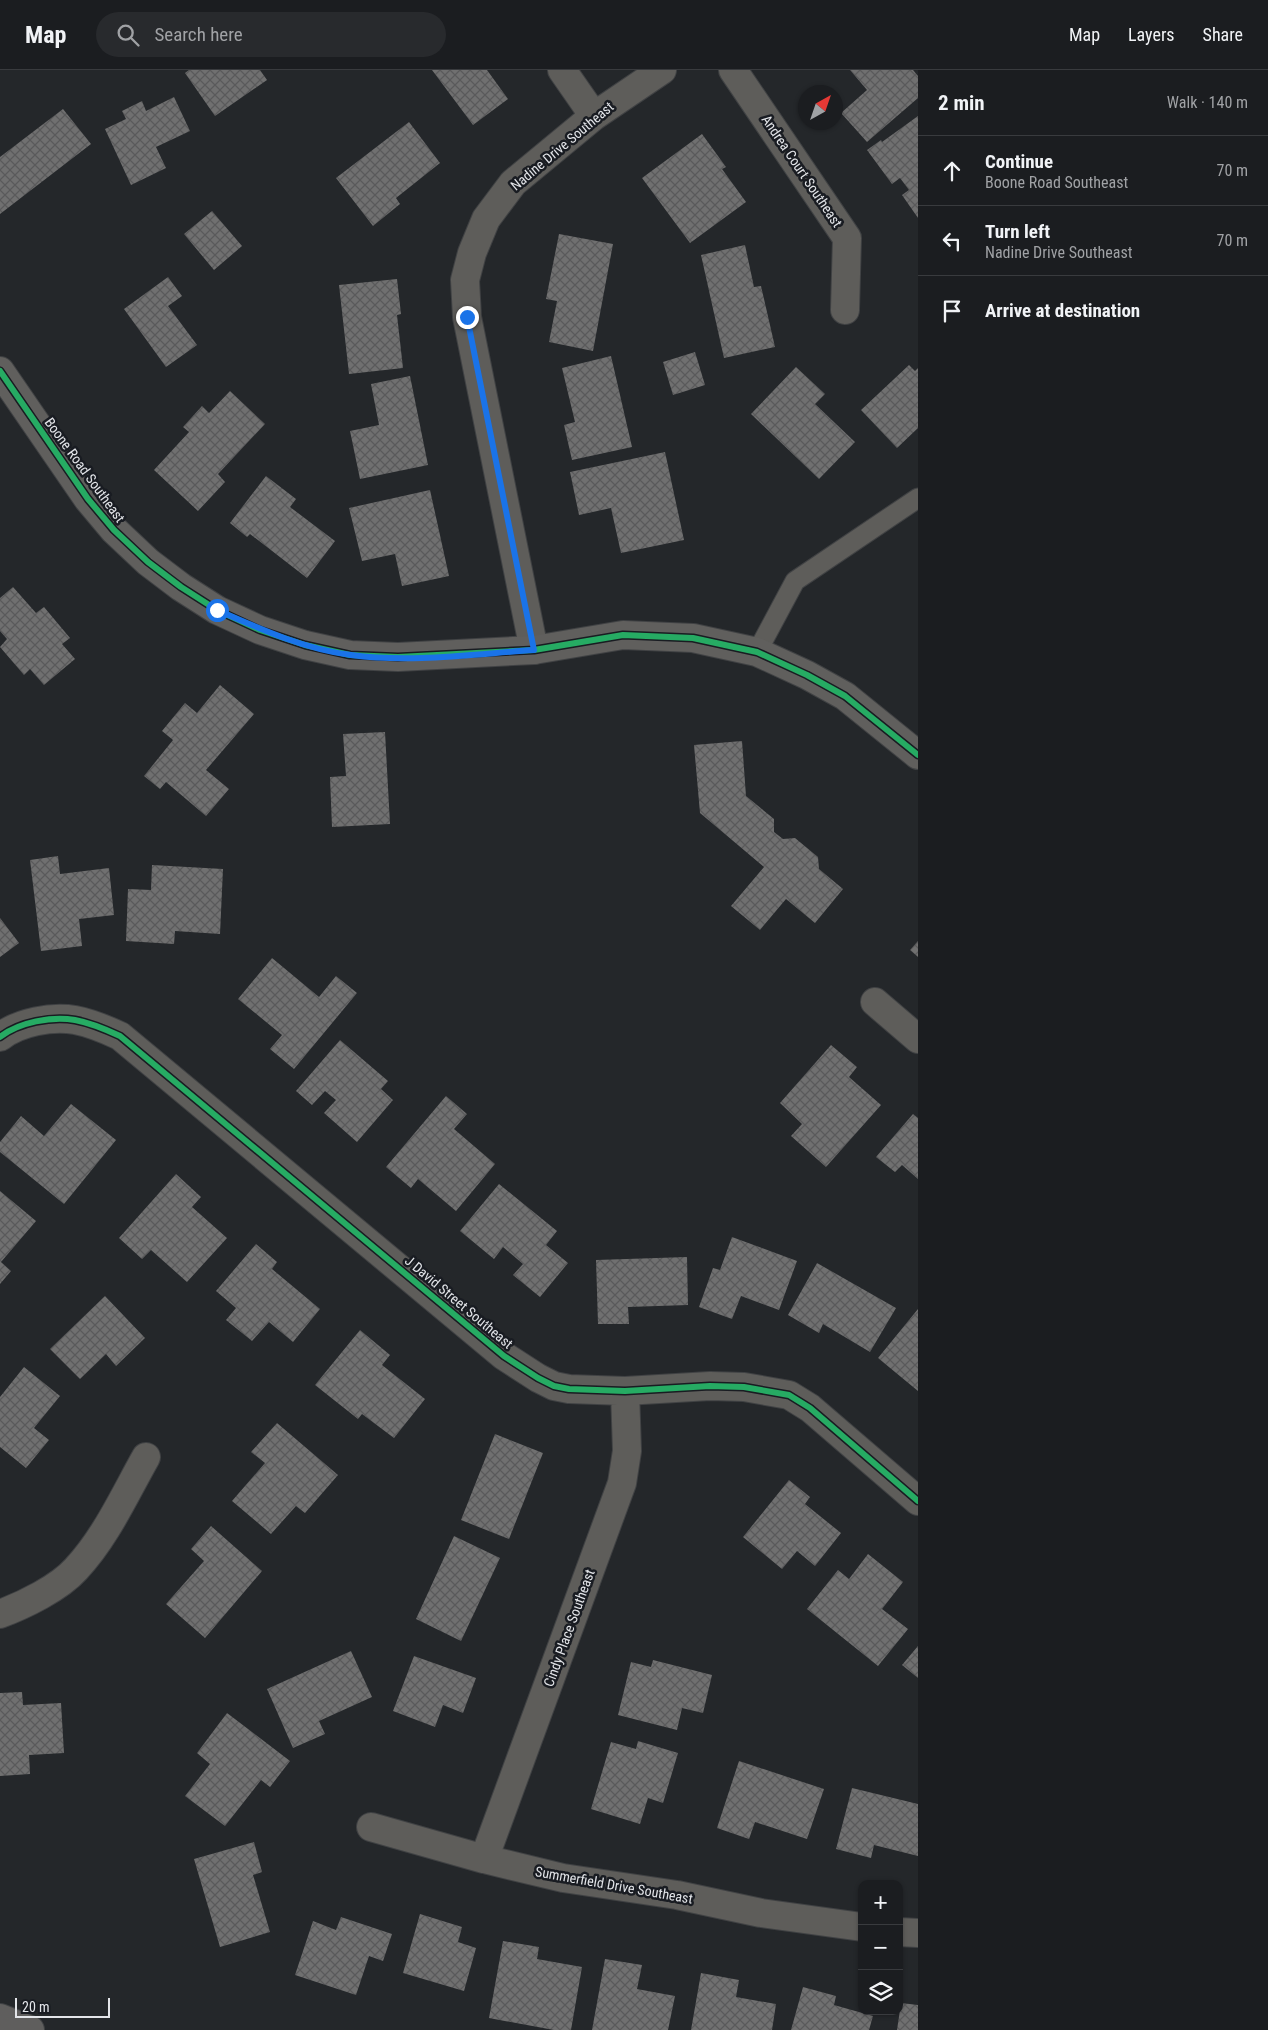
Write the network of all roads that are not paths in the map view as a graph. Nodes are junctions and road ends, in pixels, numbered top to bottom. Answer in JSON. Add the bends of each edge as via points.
{"nodes":[{"id":1,"x":562,"y":70,"type":"edge"},
{"id":2,"x":662,"y":70,"type":"edge"},
{"id":3,"x":733,"y":70,"type":"edge"},
{"id":4,"x":594,"y":116,"type":"junction"},
{"id":5,"x":845,"y":310,"type":"dead end"},
{"id":6,"x":0,"y":371,"type":"edge"},
{"id":7,"x":918,"y":498,"type":"edge"},
{"id":8,"x":534,"y":650,"type":"junction"},
{"id":9,"x":757,"y":652,"type":"junction"},
{"id":10,"x":918,"y":755,"type":"edge"},
{"id":11,"x":874,"y":1002,"type":"dead end"},
{"id":12,"x":0,"y":1037,"type":"edge"},
{"id":13,"x":918,"y":1039,"type":"edge"},
{"id":14,"x":625,"y":1391,"type":"junction"},
{"id":15,"x":146,"y":1457,"type":"dead end"},
{"id":16,"x":918,"y":1501,"type":"edge"},
{"id":17,"x":0,"y":1614,"type":"edge"},
{"id":18,"x":371,"y":1827,"type":"dead end"},
{"id":19,"x":484,"y":1859,"type":"junction"},
{"id":20,"x":858,"y":1926,"type":"edge"},
{"id":21,"x":903,"y":1932,"type":"edge"},
{"id":22,"x":918,"y":1933,"type":"edge"},
{"id":23,"x":0,"y":2018,"type":"edge"},
{"id":24,"x":30,"y":2030,"type":"edge"}],
"edges":[{"from":1,"to":4,"type":"street"},
{"from":2,"to":4,"type":"street","name":"Nadine Drive Southeast"},
{"from":3,"to":5,"type":"street","name":"Andrea Court Southeast","via":[[847,238]]},
{"from":4,"to":8,"type":"street","name":"Nadine Drive Southeast","via":[[513,184],[486,219],[465,280],[467,317]]},
{"from":6,"to":8,"type":"street","name":"Boone Road Southeast","via":[[88,500],[114,530],[148,562],[217,610],[260,630],[350,655],[398,657]]},
{"from":7,"to":9,"type":"lane","via":[[795,581]]},
{"from":8,"to":9,"type":"street","name":"Boone Road Southeast","via":[[623,635],[643,635],[693,638]]},
{"from":9,"to":10,"type":"street","name":"Boone Road Southeast","via":[[845,696]]},
{"from":11,"to":13,"type":"street"},
{"from":12,"to":14,"type":"street","name":"J David Street Southeast","via":[[24,1024],[73,1019],[120,1036],[504,1356],[554,1386]]},
{"from":14,"to":16,"type":"street","name":"J David Street Southeast","via":[[710,1386],[744,1387],[789,1395],[810,1408]]},
{"from":14,"to":19,"type":"street","name":"Cindy Place Southeast","via":[[627,1451],[622,1484]]},
{"from":15,"to":17,"type":"street","via":[[96,1544],[76,1570],[45,1592]]},
{"from":18,"to":19,"type":"street","name":"Summerfield Drive Southeast"},
{"from":19,"to":20,"type":"street","name":"Summerfield Drive Southeast","via":[[564,1878],[678,1895],[761,1913]]},
{"from":21,"to":22,"type":"street"},
{"from":23,"to":24,"type":"main road"}]}
